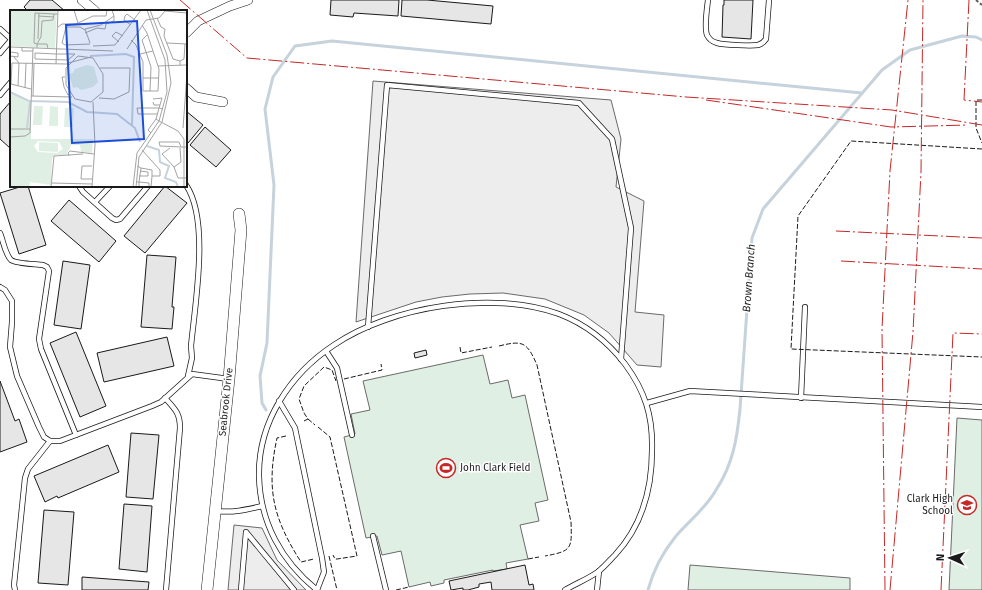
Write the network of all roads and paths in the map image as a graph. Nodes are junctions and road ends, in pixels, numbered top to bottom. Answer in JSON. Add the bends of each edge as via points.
{"nodes":[{"id":1,"x":82,"y":0,"type":"edge"},
{"id":2,"x":248,"y":0,"type":"edge"},
{"id":3,"x":708,"y":0,"type":"edge"},
{"id":4,"x":768,"y":0,"type":"edge"},
{"id":5,"x":976,"y":0,"type":"edge"},
{"id":6,"x":982,"y":5,"type":"edge"},
{"id":7,"x":94,"y":10,"type":"edge"},
{"id":8,"x":0,"y":29,"type":"edge"},
{"id":9,"x":187,"y":32,"type":"edge"},
{"id":10,"x":10,"y":38,"type":"edge"},
{"id":11,"x":10,"y":40,"type":"edge"},
{"id":12,"x":0,"y":53,"type":"edge"},
{"id":13,"x":10,"y":83,"type":"edge"},
{"id":14,"x":187,"y":89,"type":"edge"},
{"id":15,"x":0,"y":95,"type":"edge"},
{"id":16,"x":223,"y":102,"type":"dead end"},
{"id":17,"x":187,"y":186,"type":"edge"},
{"id":18,"x":80,"y":187,"type":"edge"},
{"id":19,"x":109,"y":187,"type":"edge"},
{"id":20,"x":147,"y":187,"type":"edge"},
{"id":21,"x":95,"y":202,"type":"junction"},
{"id":22,"x":239,"y":214,"type":"dead end"},
{"id":23,"x":0,"y":233,"type":"edge"},
{"id":24,"x":0,"y":287,"type":"edge"},
{"id":25,"x":805,"y":307,"type":"dead end"},
{"id":26,"x":368,"y":328,"type":"junction"},
{"id":27,"x":326,"y":351,"type":"junction"},
{"id":28,"x":621,"y":359,"type":"junction"},
{"id":29,"x":188,"y":376,"type":"junction"},
{"id":30,"x":229,"y":379,"type":"junction"},
{"id":31,"x":165,"y":398,"type":"junction"},
{"id":32,"x":802,"y":398,"type":"junction"},
{"id":33,"x":279,"y":401,"type":"junction"},
{"id":34,"x":647,"y":403,"type":"junction"},
{"id":35,"x":982,"y":407,"type":"edge"},
{"id":36,"x":76,"y":435,"type":"junction"},
{"id":37,"x":352,"y":435,"type":"dead end"},
{"id":38,"x":50,"y":441,"type":"junction"},
{"id":39,"x":262,"y":506,"type":"junction"},
{"id":40,"x":216,"y":511,"type":"junction"},
{"id":41,"x":373,"y":536,"type":"dead end"},
{"id":42,"x":599,"y":571,"type":"junction"},
{"id":43,"x":15,"y":590,"type":"edge"},
{"id":44,"x":166,"y":590,"type":"edge"},
{"id":45,"x":207,"y":590,"type":"edge"},
{"id":46,"x":241,"y":590,"type":"edge"},
{"id":47,"x":294,"y":590,"type":"edge"},
{"id":48,"x":317,"y":590,"type":"edge"},
{"id":49,"x":386,"y":590,"type":"edge"},
{"id":50,"x":566,"y":590,"type":"edge"},
{"id":51,"x":598,"y":590,"type":"edge"}],
"edges":[{"from":1,"to":7,"type":"street"},
{"from":2,"to":9,"type":"street","via":[[198,21]]},
{"from":3,"to":4,"type":"lane","via":[[706,30],[711,40],[721,44],[754,45],[766,39]]},
{"from":5,"to":6,"type":"path"},
{"from":8,"to":10,"type":"lane"},
{"from":11,"to":12,"type":"lane"},
{"from":13,"to":15,"type":"lane"},
{"from":14,"to":16,"type":"street","via":[[196,97]]},
{"from":17,"to":29,"type":"lane","via":[[196,208],[200,232],[192,358]]},
{"from":18,"to":21,"type":"lane"},
{"from":19,"to":21,"type":"lane"},
{"from":20,"to":21,"type":"lane","via":[[120,219],[112,218]]},
{"from":22,"to":30,"type":"street","name":"Seabrook Drive","via":[[241,230]]},
{"from":23,"to":36,"type":"lane","via":[[8,256],[12,260],[43,265],[49,271],[39,339]]},
{"from":24,"to":38,"type":"lane","via":[[9,294],[12,301],[10,347],[17,376],[44,437]]},
{"from":25,"to":32,"type":"lane"},
{"from":26,"to":27,"type":"lane","via":[[349,336]]},
{"from":26,"to":28,"type":"lane","via":[[437,307],[480,302],[511,303],[547,310],[568,319],[596,335]]},
{"from":26,"to":28,"type":"lane","via":[[387,85],[579,103],[612,139],[631,228]]},
{"from":27,"to":33,"type":"lane","via":[[302,372]]},
{"from":27,"to":37,"type":"lane","via":[[337,368]]},
{"from":28,"to":34,"type":"lane"},
{"from":29,"to":30,"type":"lane","via":[[192,374]]},
{"from":29,"to":31,"type":"lane"},
{"from":30,"to":40,"type":"street","name":"Seabrook Drive"},
{"from":31,"to":36,"type":"lane","via":[[152,406]]},
{"from":31,"to":44,"type":"lane","via":[[180,419]]},
{"from":32,"to":34,"type":"lane","via":[[690,392]]},
{"from":32,"to":35,"type":"lane"},
{"from":33,"to":39,"type":"lane","via":[[269,421],[261,452],[259,490]]},
{"from":33,"to":48,"type":"lane","via":[[295,428],[322,558],[324,572]]},
{"from":34,"to":42,"type":"lane","via":[[652,466],[646,500],[631,534]]},
{"from":36,"to":38,"type":"lane","via":[[60,441]]},
{"from":38,"to":43,"type":"lane","via":[[28,469],[25,478]]},
{"from":39,"to":40,"type":"lane","via":[[240,511]]},
{"from":39,"to":48,"type":"lane","via":[[268,526],[283,555]]},
{"from":40,"to":45,"type":"street","name":"Seabrook Drive"},
{"from":41,"to":49,"type":"lane"},
{"from":42,"to":50,"type":"lane"},
{"from":42,"to":51,"type":"lane"},
{"from":46,"to":47,"type":"lane","via":[[246,532]]}]}
